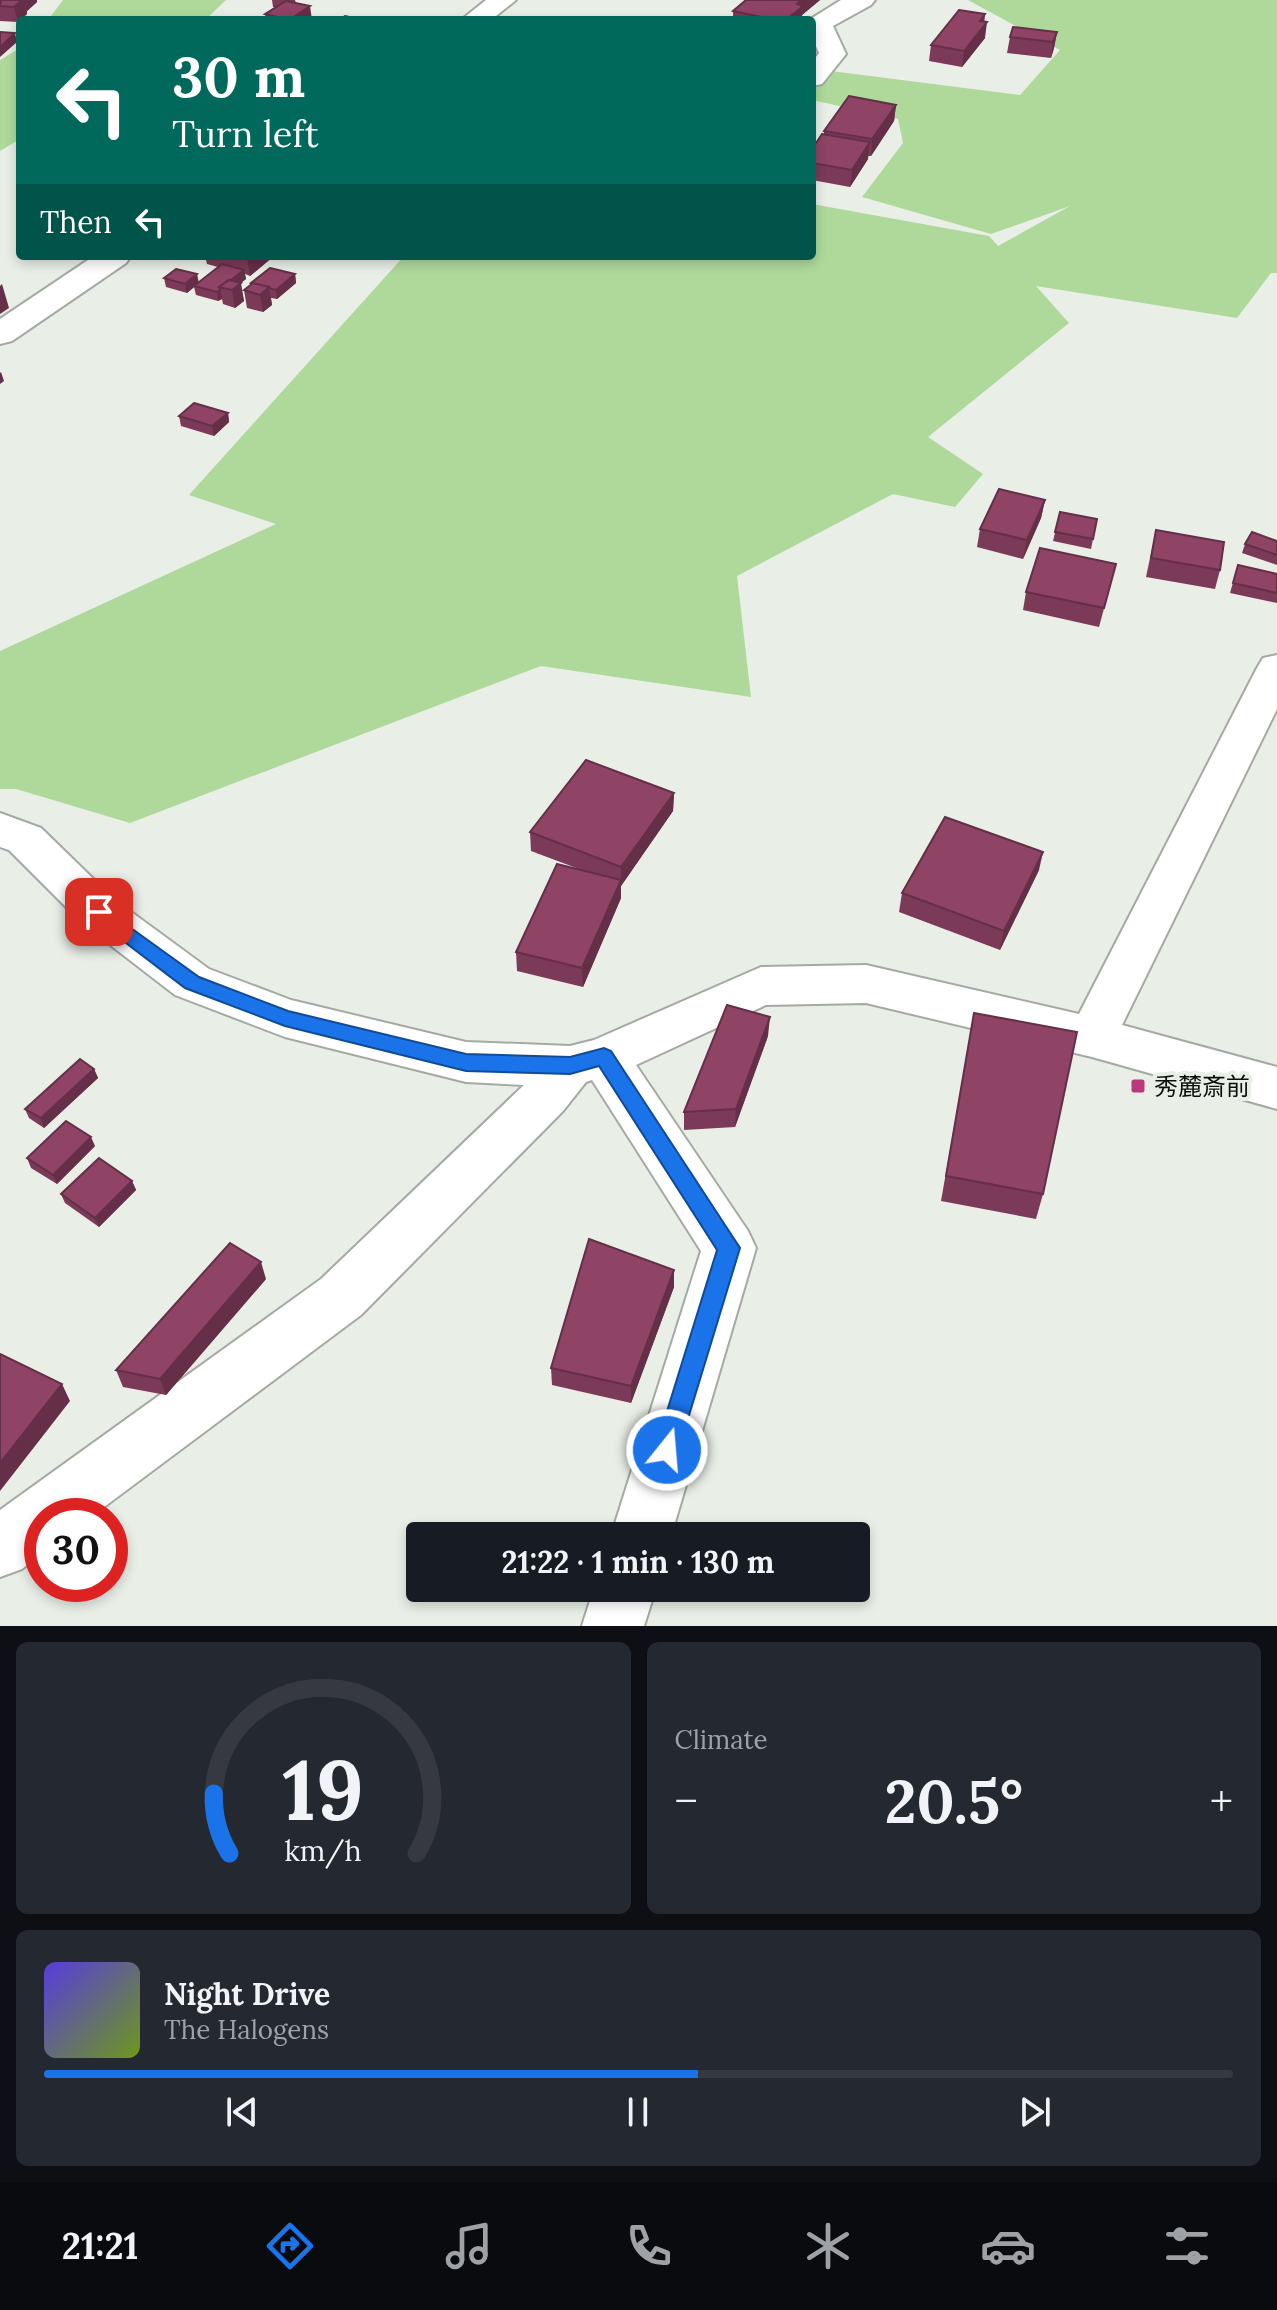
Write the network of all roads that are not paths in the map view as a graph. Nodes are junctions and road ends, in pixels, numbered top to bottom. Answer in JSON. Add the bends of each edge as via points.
{"nodes":[{"id":1,"x":503,"y":0,"type":"edge"},
{"id":2,"x":862,"y":0,"type":"edge"},
{"id":3,"x":480,"y":16,"type":"edge"},
{"id":4,"x":816,"y":73,"type":"edge"},
{"id":5,"x":109,"y":260,"type":"edge"},
{"id":6,"x":0,"y":334,"type":"edge"},
{"id":7,"x":1277,"y":668,"type":"edge"},
{"id":8,"x":0,"y":829,"type":"edge"},
{"id":9,"x":1092,"y":1037,"type":"junction"},
{"id":10,"x":587,"y":1061,"type":"junction"},
{"id":11,"x":1277,"y":1088,"type":"edge"},
{"id":12,"x":645,"y":1522,"type":"edge"},
{"id":13,"x":0,"y":1547,"type":"edge"},
{"id":14,"x":621,"y":1602,"type":"edge"},
{"id":15,"x":613,"y":1626,"type":"edge"}],
"edges":[{"from":1,"to":3,"type":"street"},
{"from":2,"to":4,"type":"street","via":[[819,24],[833,54]]},
{"from":5,"to":6,"type":"street"},
{"from":7,"to":9,"type":"street"},
{"from":8,"to":10,"type":"street","via":[[25,839],[99,912],[192,982],[285,1018],[466,1062]]},
{"from":9,"to":10,"type":"street","via":[[866,984],[761,986]]},
{"from":9,"to":11,"type":"street"},
{"from":10,"to":12,"type":"street","via":[[729,1248]]},
{"from":10,"to":13,"type":"street","via":[[341,1297]]},
{"from":14,"to":15,"type":"street"}]}
